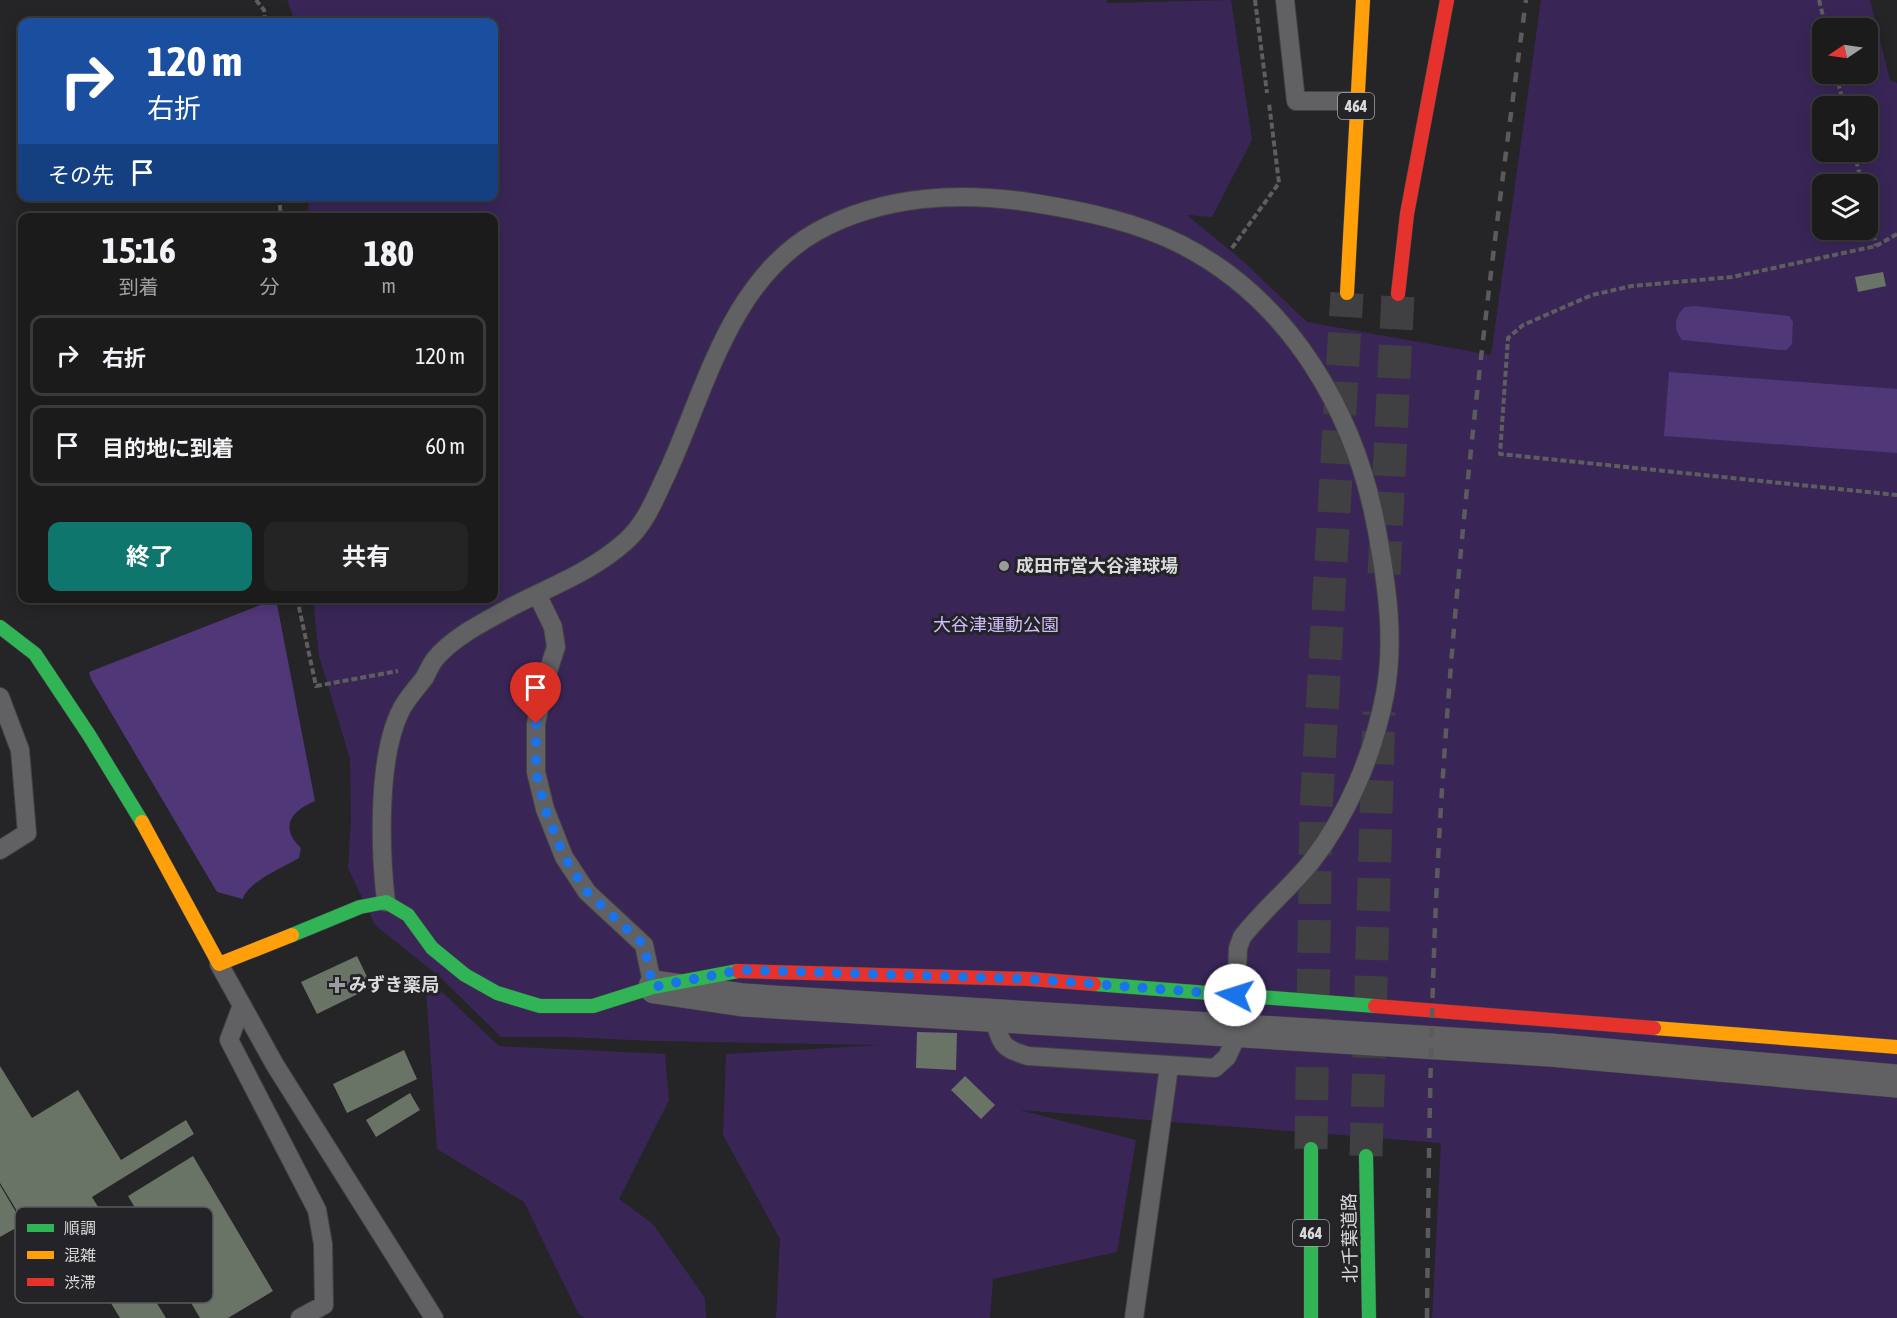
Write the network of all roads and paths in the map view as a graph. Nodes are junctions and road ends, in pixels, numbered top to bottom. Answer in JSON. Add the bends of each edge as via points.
{"nodes":[{"id":1,"x":256,"y":0,"type":"edge"},
{"id":2,"x":1285,"y":0,"type":"edge"},
{"id":3,"x":1362,"y":0,"type":"edge"},
{"id":4,"x":1447,"y":0,"type":"edge"},
{"id":5,"x":1819,"y":0,"type":"edge"},
{"id":6,"x":265,"y":18,"type":"edge"},
{"id":7,"x":1824,"y":18,"type":"edge"},
{"id":8,"x":1356,"y":101,"type":"junction"},
{"id":9,"x":1279,"y":183,"type":"dead end"},
{"id":10,"x":1897,"y":234,"type":"edge"},
{"id":11,"x":1875,"y":240,"type":"edge"},
{"id":12,"x":1876,"y":246,"type":"junction"},
{"id":13,"x":1218,"y":269,"type":"junction"},
{"id":14,"x":1347,"y":293,"type":"tunnel mouth"},
{"id":15,"x":1398,"y":294,"type":"tunnel mouth"},
{"id":16,"x":1897,"y":495,"type":"edge"},
{"id":17,"x":537,"y":594,"type":"junction"},
{"id":18,"x":298,"y":603,"type":"edge"},
{"id":19,"x":0,"y":627,"type":"edge"},
{"id":20,"x":425,"y":676,"type":"junction"},
{"id":21,"x":0,"y":698,"type":"edge"},
{"id":22,"x":0,"y":850,"type":"edge"},
{"id":23,"x":386,"y":902,"type":"junction"},
{"id":24,"x":219,"y":964,"type":"junction"},
{"id":25,"x":653,"y":987,"type":"junction"},
{"id":26,"x":1235,"y":995,"type":"junction"},
{"id":27,"x":242,"y":1005,"type":"junction"},
{"id":28,"x":992,"y":1017,"type":"junction"},
{"id":29,"x":1234,"y":1031,"type":"junction"},
{"id":30,"x":1897,"y":1047,"type":"edge"},
{"id":31,"x":1169,"y":1067,"type":"junction"},
{"id":32,"x":1897,"y":1081,"type":"edge"},
{"id":33,"x":1311,"y":1149,"type":"tunnel mouth"},
{"id":34,"x":1366,"y":1156,"type":"tunnel mouth"},
{"id":35,"x":300,"y":1318,"type":"edge"},
{"id":36,"x":434,"y":1318,"type":"edge"},
{"id":37,"x":1134,"y":1318,"type":"edge"},
{"id":38,"x":1311,"y":1318,"type":"edge"},
{"id":39,"x":1369,"y":1318,"type":"edge"}],
"edges":[{"from":1,"to":6,"type":"path"},
{"from":2,"to":8,"type":"lane","via":[[1296,101]]},
{"from":3,"to":8,"type":"main road","number":"464"},
{"from":4,"to":15,"type":"main road","via":[[1407,214]]},
{"from":5,"to":7,"type":"path"},
{"from":8,"to":14,"type":"main road","number":"464"},
{"from":9,"to":13,"type":"path"},
{"from":10,"to":12,"type":"path"},
{"from":11,"to":12,"type":"path"},
{"from":12,"to":16,"type":"path","via":[[1732,277],[1632,286],[1592,295],[1523,325],[1508,338],[1500,454]]},
{"from":13,"to":17,"type":"lane","via":[[1184,246],[1142,229],[997,197],[951,196],[852,214],[784,253],[765,272],[722,341],[647,517],[628,540],[594,565]]},
{"from":13,"to":26,"type":"lane","via":[[1257,299],[1311,361],[1361,462],[1385,572],[1390,657],[1378,723],[1361,774],[1312,861],[1242,937]]},
{"from":17,"to":20,"type":"lane","via":[[465,634],[435,658]]},
{"from":17,"to":25,"type":"lane","via":[[553,627],[556,647],[536,724],[536,772],[545,809],[564,857],[587,892],[644,945]]},
{"from":18,"to":20,"type":"path","via":[[316,686],[406,670]]},
{"from":19,"to":24,"type":"main road","via":[[35,654],[89,735],[152,839]]},
{"from":20,"to":23,"type":"lane","via":[[400,711],[387,758],[381,854]]},
{"from":21,"to":22,"type":"lane","via":[[20,750],[27,833]]},
{"from":23,"to":24,"type":"main road","via":[[360,907]]},
{"from":23,"to":25,"type":"main road","via":[[408,915],[432,948],[465,975],[497,993],[540,1006],[593,1006]]},
{"from":24,"to":27,"type":"lane"},
{"from":25,"to":26,"type":"main road","via":[[741,970],[1030,979]]},
{"from":25,"to":28,"type":"street","via":[[743,1000]]},
{"from":26,"to":29,"type":"lane"},
{"from":26,"to":30,"type":"main road"},
{"from":27,"to":35,"type":"lane","via":[[229,1040],[317,1210],[324,1244],[324,1305]]},
{"from":27,"to":36,"type":"lane","via":[[275,1065]]},
{"from":28,"to":29,"type":"street"},
{"from":28,"to":31,"type":"lane","via":[[1001,1042],[1010,1051],[1028,1056]]},
{"from":29,"to":31,"type":"lane","via":[[1227,1057],[1215,1068]]},
{"from":29,"to":32,"type":"street","via":[[1550,1050]]},
{"from":31,"to":37,"type":"lane"},
{"from":33,"to":38,"type":"main road","number":"464"},
{"from":34,"to":39,"type":"main road","name":"北千葉道路"}]}
